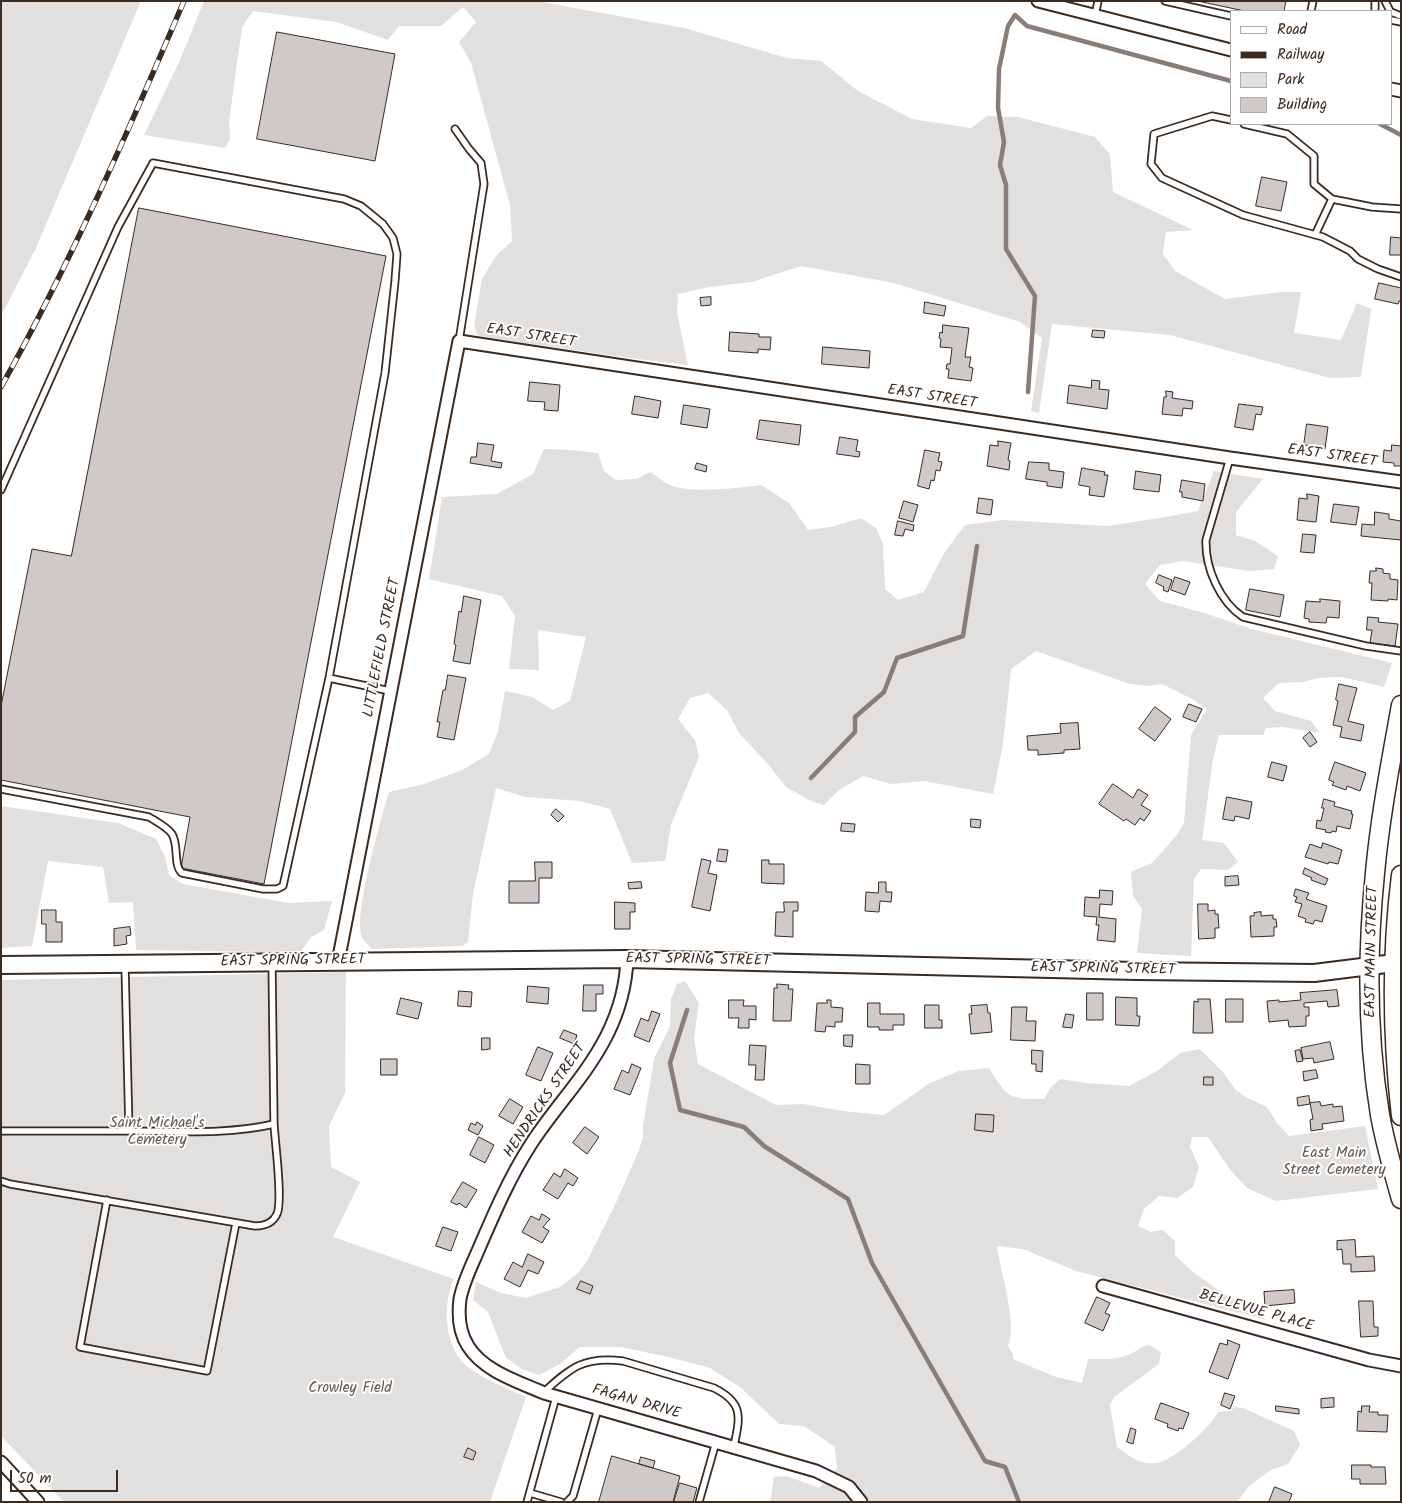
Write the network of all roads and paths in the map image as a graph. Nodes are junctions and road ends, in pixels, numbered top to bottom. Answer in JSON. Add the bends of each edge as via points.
{"nodes":[{"id":1,"x":1038,"y":1,"type":"edge"},
{"id":2,"x":1098,"y":1,"type":"edge"},
{"id":3,"x":1166,"y":1,"type":"edge"},
{"id":4,"x":1095,"y":16,"type":"junction"},
{"id":5,"x":1230,"y":16,"type":"edge"},
{"id":6,"x":1230,"y":50,"type":"edge"},
{"id":7,"x":1230,"y":120,"type":"edge"},
{"id":8,"x":1248,"y":125,"type":"edge"},
{"id":9,"x":455,"y":129,"type":"dead end"},
{"id":10,"x":1332,"y":199,"type":"junction"},
{"id":11,"x":1401,"y":208,"type":"edge"},
{"id":12,"x":1315,"y":235,"type":"junction"},
{"id":13,"x":1401,"y":277,"type":"edge"},
{"id":14,"x":459,"y":341,"type":"junction"},
{"id":15,"x":1230,"y":458,"type":"junction"},
{"id":16,"x":1401,"y":482,"type":"edge"},
{"id":17,"x":1,"y":490,"type":"edge"},
{"id":18,"x":1401,"y":651,"type":"edge"},
{"id":19,"x":329,"y":678,"type":"junction"},
{"id":20,"x":390,"y":691,"type":"junction"},
{"id":21,"x":1401,"y":705,"type":"edge"},
{"id":22,"x":1400,"y":709,"type":"edge"},
{"id":23,"x":1398,"y":729,"type":"edge"},
{"id":24,"x":1,"y":789,"type":"edge"},
{"id":25,"x":1401,"y":875,"type":"edge"},
{"id":26,"x":627,"y":959,"type":"junction"},
{"id":27,"x":272,"y":962,"type":"junction"},
{"id":28,"x":338,"y":962,"type":"junction"},
{"id":29,"x":1397,"y":962,"type":"edge"},
{"id":30,"x":125,"y":963,"type":"junction"},
{"id":31,"x":1,"y":964,"type":"edge"},
{"id":32,"x":1370,"y":966,"type":"junction"},
{"id":33,"x":1401,"y":1116,"type":"edge"},
{"id":34,"x":274,"y":1124,"type":"junction"},
{"id":35,"x":1,"y":1131,"type":"edge"},
{"id":36,"x":129,"y":1131,"type":"junction"},
{"id":37,"x":1,"y":1181,"type":"edge"},
{"id":38,"x":1401,"y":1199,"type":"edge"},
{"id":39,"x":108,"y":1200,"type":"junction"},
{"id":40,"x":236,"y":1223,"type":"junction"},
{"id":41,"x":464,"y":1282,"type":"joint"},
{"id":42,"x":1103,"y":1286,"type":"dead end"},
{"id":43,"x":1401,"y":1366,"type":"edge"},
{"id":44,"x":544,"y":1392,"type":"junction"},
{"id":45,"x":556,"y":1397,"type":"junction"},
{"id":46,"x":598,"y":1409,"type":"junction"},
{"id":47,"x":716,"y":1442,"type":"junction"},
{"id":48,"x":734,"y":1446,"type":"junction"},
{"id":49,"x":1,"y":1462,"type":"edge"},
{"id":50,"x":530,"y":1493,"type":"junction"},
{"id":51,"x":38,"y":1502,"type":"edge"},
{"id":52,"x":527,"y":1502,"type":"edge"},
{"id":53,"x":561,"y":1502,"type":"edge"},
{"id":54,"x":567,"y":1502,"type":"edge"},
{"id":55,"x":699,"y":1502,"type":"edge"},
{"id":56,"x":861,"y":1502,"type":"edge"}],
"edges":[{"from":1,"to":4,"type":"street"},
{"from":2,"to":4,"type":"lane"},
{"from":3,"to":5,"type":"lane"},
{"from":4,"to":6,"type":"street"},
{"from":7,"to":12,"type":"lane","via":[[1212,116],[1154,134],[1151,164],[1162,178],[1243,215]]},
{"from":8,"to":10,"type":"lane","via":[[1287,134],[1314,156],[1314,184]]},
{"from":9,"to":14,"type":"lane","via":[[481,163],[484,184]]},
{"from":10,"to":11,"type":"lane","via":[[1372,208]]},
{"from":10,"to":12,"type":"lane"},
{"from":12,"to":13,"type":"lane","via":[[1350,251],[1378,270]]},
{"from":14,"to":15,"type":"street","name":"EAST STREET"},
{"from":14,"to":20,"type":"street","name":"LITTLEFIELD STREET"},
{"from":15,"to":16,"type":"street","name":"EAST STREET"},
{"from":15,"to":18,"type":"lane","via":[[1206,548],[1211,572],[1230,606],[1244,617],[1366,646]]},
{"from":17,"to":19,"type":"lane","via":[[118,227],[153,163],[338,198],[361,206],[383,224],[397,254],[385,373]]},
{"from":19,"to":20,"type":"lane"},
{"from":19,"to":24,"type":"lane","via":[[280,888],[263,889],[182,873],[177,867],[173,834],[149,817]]},
{"from":20,"to":28,"type":"street","name":"LITTLEFIELD STREET"},
{"from":21,"to":22,"type":"main road","name":"EAST MAIN STREET"},
{"from":22,"to":23,"type":"main road","name":"EAST MAIN STREET"},
{"from":23,"to":32,"type":"main road","name":"EAST MAIN STREET","via":[[1386,783],[1374,874]]},
{"from":25,"to":29,"type":"main road","name":"EAST MAIN STREET"},
{"from":26,"to":28,"type":"main road","name":"EAST SPRING STREET"},
{"from":26,"to":32,"type":"main road","name":"EAST SPRING STREET","via":[[1314,973]]},
{"from":26,"to":41,"type":"street","name":"HENDRICKS STREET","via":[[618,1010],[606,1035],[588,1066],[530,1145]]},
{"from":27,"to":28,"type":"main road","name":"EAST SPRING STREET"},
{"from":27,"to":30,"type":"main road","name":"EAST SPRING STREET"},
{"from":27,"to":34,"type":"lane"},
{"from":29,"to":32,"type":"main road","name":"EAST SPRING STREET"},
{"from":29,"to":33,"type":"main road","name":"EAST MAIN STREET","via":[[1394,994]]},
{"from":30,"to":31,"type":"main road","name":"EAST SPRING STREET"},
{"from":30,"to":36,"type":"lane"},
{"from":32,"to":38,"type":"main road","name":"EAST MAIN STREET","via":[[1372,1037],[1380,1115]]},
{"from":34,"to":36,"type":"lane","via":[[255,1129],[215,1131]]},
{"from":34,"to":40,"type":"lane","via":[[278,1212],[272,1221],[262,1226]]},
{"from":35,"to":36,"type":"lane"},
{"from":37,"to":39,"type":"lane"},
{"from":39,"to":40,"type":"lane"},
{"from":39,"to":40,"type":"lane","via":[[80,1347],[206,1371]]},
{"from":41,"to":44,"type":"street","name":"FAGAN DRIVE","via":[[459,1324],[474,1355],[516,1381]]},
{"from":42,"to":43,"type":"street","name":"BELLEVUE PLACE","via":[[1369,1360]]},
{"from":44,"to":45,"type":"street","name":"FAGAN DRIVE"},
{"from":44,"to":48,"type":"lane","via":[[583,1363],[609,1359],[623,1361],[727,1394],[738,1411]]},
{"from":45,"to":46,"type":"street","name":"FAGAN DRIVE"},
{"from":45,"to":50,"type":"lane"},
{"from":46,"to":47,"type":"street","name":"FAGAN DRIVE"},
{"from":46,"to":54,"type":"lane","via":[[573,1496]]},
{"from":47,"to":48,"type":"street","name":"FAGAN DRIVE"},
{"from":47,"to":55,"type":"lane"},
{"from":48,"to":56,"type":"street","name":"FAGAN DRIVE","via":[[827,1475],[849,1487]]},
{"from":49,"to":51,"type":"street"},
{"from":50,"to":52,"type":"lane"},
{"from":50,"to":53,"type":"lane"}]}
